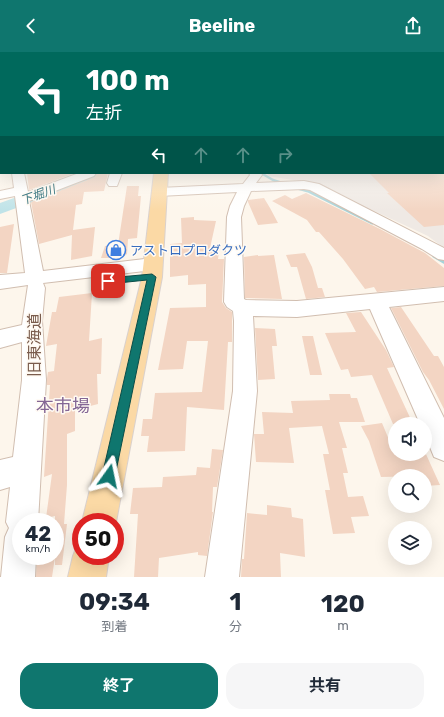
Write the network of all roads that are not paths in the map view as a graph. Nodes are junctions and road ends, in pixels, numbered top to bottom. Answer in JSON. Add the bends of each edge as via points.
{"nodes":[{"id":1,"x":18,"y":174,"type":"edge"},
{"id":2,"x":87,"y":174,"type":"edge"},
{"id":3,"x":161,"y":174,"type":"edge"},
{"id":4,"x":315,"y":174,"type":"edge"},
{"id":5,"x":250,"y":180,"type":"edge"},
{"id":6,"x":301,"y":185,"type":"junction"},
{"id":7,"x":159,"y":192,"type":"junction"},
{"id":8,"x":0,"y":195,"type":"edge"},
{"id":9,"x":21,"y":198,"type":"junction"},
{"id":10,"x":444,"y":255,"type":"edge"},
{"id":11,"x":152,"y":270,"type":"junction"},
{"id":12,"x":0,"y":282,"type":"edge"},
{"id":13,"x":35,"y":283,"type":"junction"},
{"id":14,"x":0,"y":292,"type":"edge"},
{"id":15,"x":444,"y":294,"type":"edge"},
{"id":16,"x":377,"y":302,"type":"junction"},
{"id":17,"x":242,"y":308,"type":"junction"},
{"id":18,"x":33,"y":331,"type":"junction"},
{"id":19,"x":0,"y":339,"type":"edge"},
{"id":20,"x":444,"y":448,"type":"edge"},
{"id":21,"x":13,"y":472,"type":"edge"},
{"id":22,"x":20,"y":513,"type":"edge"},
{"id":23,"x":101,"y":513,"type":"edge"},
{"id":24,"x":19,"y":565,"type":"edge"},
{"id":25,"x":89,"y":565,"type":"edge"},
{"id":26,"x":18,"y":577,"type":"edge"},
{"id":27,"x":87,"y":577,"type":"edge"},
{"id":28,"x":222,"y":577,"type":"edge"}],
"edges":[{"from":1,"to":9,"type":"street","name":"旧東海道"},
{"from":2,"to":9,"type":"street"},
{"from":3,"to":7,"type":"main road"},
{"from":4,"to":6,"type":"street"},
{"from":5,"to":6,"type":"street","via":[[283,186]]},
{"from":5,"to":7,"type":"street"},
{"from":5,"to":17,"type":"street","via":[[235,207],[234,217],[234,302]]},
{"from":6,"to":10,"type":"street","via":[[314,187]]},
{"from":7,"to":11,"type":"main road"},
{"from":8,"to":9,"type":"street"},
{"from":9,"to":13,"type":"street","name":"旧東海道"},
{"from":11,"to":13,"type":"street"},
{"from":11,"to":23,"type":"main road"},
{"from":12,"to":13,"type":"street"},
{"from":13,"to":14,"type":"street"},
{"from":13,"to":18,"type":"street","name":"旧東海道"},
{"from":15,"to":16,"type":"street"},
{"from":16,"to":17,"type":"street","via":[[297,309]]},
{"from":16,"to":20,"type":"street"},
{"from":17,"to":28,"type":"street","via":[[245,391]]},
{"from":18,"to":19,"type":"street"},
{"from":18,"to":21,"type":"street","name":"旧東海道","via":[[34,380]]},
{"from":21,"to":22,"type":"street","name":"旧東海道"},
{"from":24,"to":26,"type":"street"},
{"from":25,"to":27,"type":"main road"}]}
